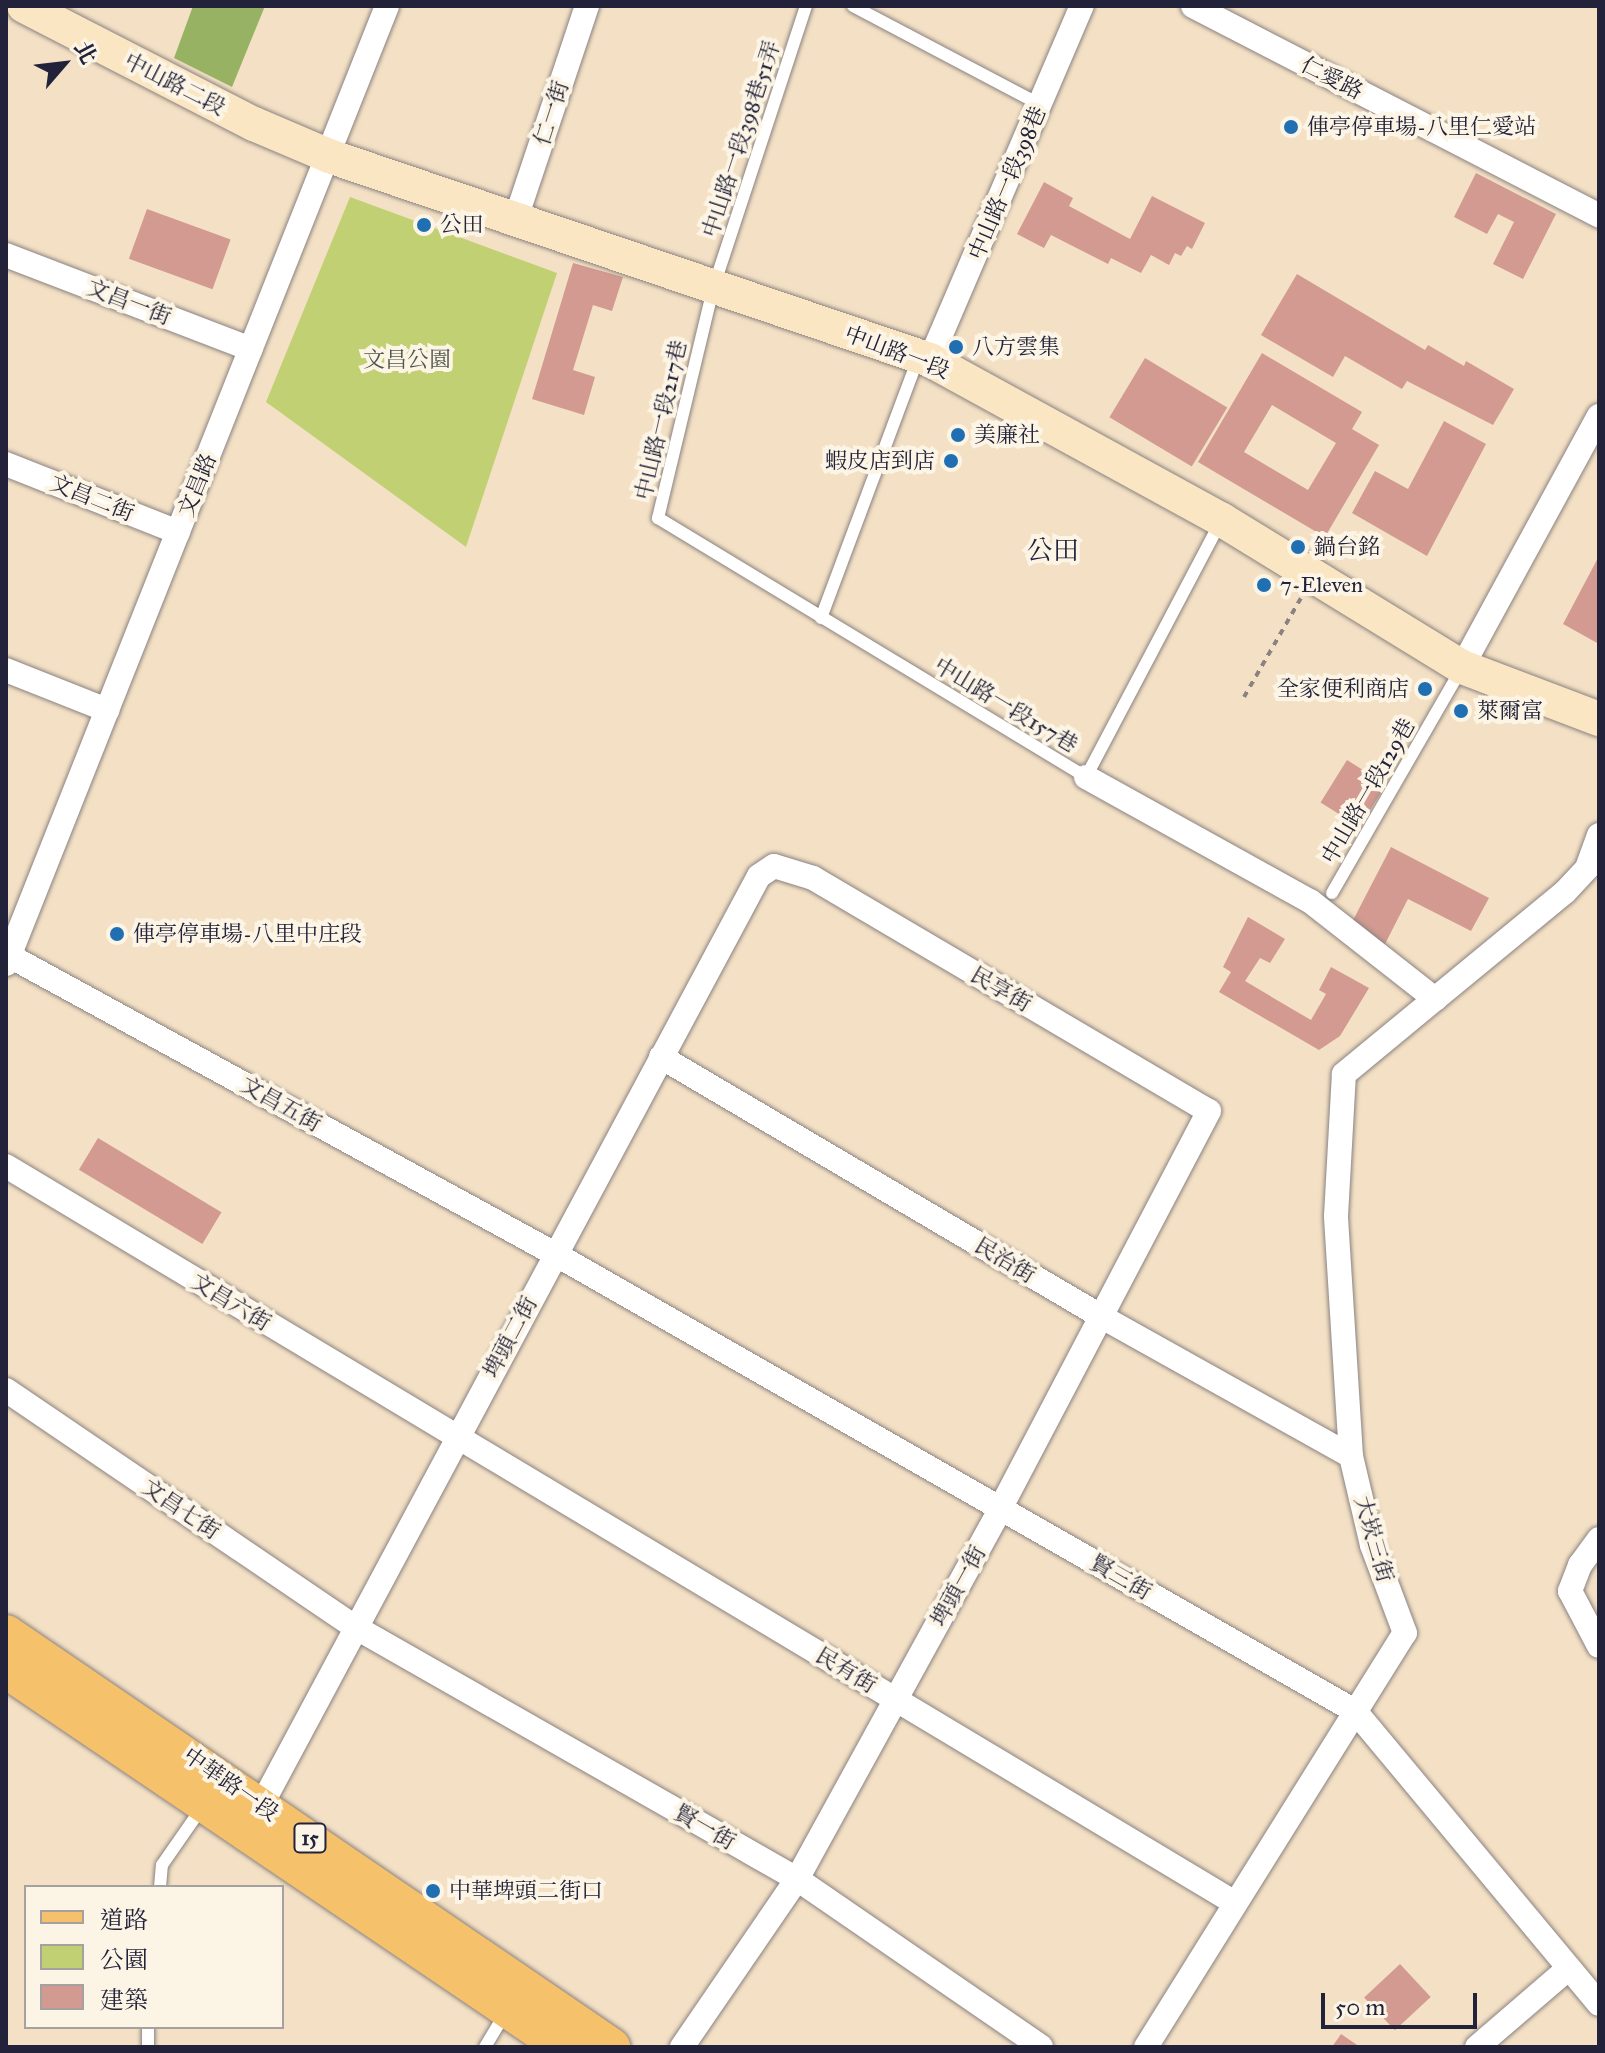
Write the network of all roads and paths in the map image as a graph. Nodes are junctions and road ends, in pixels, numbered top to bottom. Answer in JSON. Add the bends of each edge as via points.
{"nodes":[{"id":1,"x":24,"y":6,"type":"edge"},
{"id":2,"x":387,"y":6,"type":"edge"},
{"id":3,"x":587,"y":6,"type":"edge"},
{"id":4,"x":806,"y":6,"type":"edge"},
{"id":5,"x":853,"y":6,"type":"edge"},
{"id":6,"x":1082,"y":6,"type":"edge"},
{"id":7,"x":1193,"y":6,"type":"edge"},
{"id":8,"x":1041,"y":105,"type":"junction"},
{"id":9,"x":329,"y":156,"type":"junction"},
{"id":10,"x":1599,"y":216,"type":"edge"},
{"id":11,"x":515,"y":221,"type":"junction"},
{"id":12,"x":6,"y":255,"type":"edge"},
{"id":13,"x":714,"y":285,"type":"junction"},
{"id":14,"x":251,"y":349,"type":"junction"},
{"id":15,"x":924,"y":358,"type":"junction"},
{"id":16,"x":1599,"y":416,"type":"edge"},
{"id":17,"x":6,"y":464,"type":"edge"},
{"id":18,"x":1222,"y":520,"type":"junction"},
{"id":19,"x":178,"y":532,"type":"junction"},
{"id":20,"x":1313,"y":577,"type":"junction"},
{"id":21,"x":821,"y":618,"type":"junction"},
{"id":22,"x":1462,"y":667,"type":"junction"},
{"id":23,"x":6,"y":670,"type":"edge"},
{"id":24,"x":1244,"y":697,"type":"dead end"},
{"id":25,"x":107,"y":710,"type":"junction"},
{"id":26,"x":1599,"y":719,"type":"edge"},
{"id":27,"x":1086,"y":777,"type":"junction"},
{"id":28,"x":1599,"y":835,"type":"edge"},
{"id":29,"x":792,"y":868,"type":"joint"},
{"id":30,"x":1332,"y":893,"type":"dead end"},
{"id":31,"x":7,"y":958,"type":"edge"},
{"id":32,"x":1435,"y":999,"type":"junction"},
{"id":33,"x":661,"y":1057,"type":"junction"},
{"id":34,"x":1209,"y":1111,"type":"joint"},
{"id":35,"x":6,"y":1166,"type":"edge"},
{"id":36,"x":555,"y":1254,"type":"junction"},
{"id":37,"x":1102,"y":1317,"type":"junction"},
{"id":38,"x":6,"y":1390,"type":"edge"},
{"id":39,"x":456,"y":1438,"type":"junction"},
{"id":40,"x":1351,"y":1456,"type":"junction"},
{"id":41,"x":1001,"y":1508,"type":"junction"},
{"id":42,"x":1599,"y":1539,"type":"edge"},
{"id":43,"x":355,"y":1627,"type":"junction"},
{"id":44,"x":6,"y":1634,"type":"edge"},
{"id":45,"x":1599,"y":1646,"type":"edge"},
{"id":46,"x":6,"y":1669,"type":"edge"},
{"id":47,"x":896,"y":1700,"type":"junction"},
{"id":48,"x":1355,"y":1711,"type":"junction"},
{"id":49,"x":205,"y":1804,"type":"junction"},
{"id":50,"x":254,"y":1818,"type":"junction"},
{"id":51,"x":797,"y":1879,"type":"junction"},
{"id":52,"x":160,"y":1885,"type":"edge"},
{"id":53,"x":1235,"y":1903,"type":"junction"},
{"id":54,"x":1569,"y":1968,"type":"junction"},
{"id":55,"x":1599,"y":2004,"type":"edge"},
{"id":56,"x":507,"y":2009,"type":"junction"},
{"id":57,"x":485,"y":2047,"type":"edge"},
{"id":58,"x":564,"y":2047,"type":"edge"},
{"id":59,"x":611,"y":2047,"type":"edge"},
{"id":60,"x":682,"y":2047,"type":"edge"},
{"id":61,"x":1041,"y":2047,"type":"edge"},
{"id":62,"x":1146,"y":2047,"type":"edge"},
{"id":63,"x":1477,"y":2047,"type":"edge"}],
"edges":[{"from":1,"to":9,"type":"main road","name":"中山路二段","via":[[254,124]]},
{"from":2,"to":9,"type":"street","name":"文昌路"},
{"from":3,"to":11,"type":"street","name":"仁一街"},
{"from":4,"to":13,"type":"lane","name":"中山路一段398巷51弄"},
{"from":5,"to":8,"type":"lane"},
{"from":6,"to":8,"type":"street","name":"中山路一段398巷"},
{"from":7,"to":10,"type":"street","name":"仁愛路"},
{"from":8,"to":15,"type":"street","name":"中山路一段398巷"},
{"from":9,"to":11,"type":"main road","name":"中山路一段"},
{"from":9,"to":14,"type":"street","name":"文昌路"},
{"from":11,"to":13,"type":"main road","name":"中山路一段"},
{"from":12,"to":14,"type":"street","name":"文昌一街"},
{"from":13,"to":15,"type":"main road","name":"中山路一段"},
{"from":13,"to":21,"type":"lane","name":"中山路一段217巷","via":[[658,518]]},
{"from":14,"to":19,"type":"street","name":"文昌路"},
{"from":15,"to":18,"type":"main road","name":"中山路一段"},
{"from":15,"to":21,"type":"lane"},
{"from":16,"to":22,"type":"street"},
{"from":17,"to":19,"type":"street","name":"文昌二街"},
{"from":18,"to":20,"type":"main road","name":"中山路一段"},
{"from":18,"to":27,"type":"lane","name":"中山路一段157巷"},
{"from":19,"to":25,"type":"street","name":"文昌路"},
{"from":20,"to":22,"type":"main road","name":"中山路一段"},
{"from":20,"to":24,"type":"path"},
{"from":21,"to":27,"type":"lane","name":"中山路一段157巷"},
{"from":22,"to":26,"type":"main road","name":"中山路一段"},
{"from":22,"to":30,"type":"lane","name":"中山路一段129巷"},
{"from":23,"to":25,"type":"street"},
{"from":25,"to":31,"type":"street","name":"文昌路"},
{"from":27,"to":32,"type":"street","via":[[1310,901]]},
{"from":28,"to":32,"type":"street","name":"大崁三街","via":[[1587,868],[1565,892]]},
{"from":29,"to":33,"type":"street","name":"埤頭二街","via":[[774,866],[759,876]]},
{"from":29,"to":34,"type":"street","name":"民享街"},
{"from":31,"to":36,"type":"street","name":"文昌五街"},
{"from":32,"to":40,"type":"street","name":"大崁三街","via":[[1344,1074],[1336,1216]]},
{"from":33,"to":36,"type":"street","name":"埤頭二街"},
{"from":33,"to":37,"type":"street","name":"民治街"},
{"from":34,"to":37,"type":"street","name":"埤頭一街"},
{"from":35,"to":39,"type":"street","name":"文昌六街"},
{"from":36,"to":39,"type":"street","name":"埤頭二街"},
{"from":36,"to":41,"type":"street","name":"賢三街"},
{"from":37,"to":40,"type":"street","name":"民治街"},
{"from":37,"to":41,"type":"street","name":"埤頭一街"},
{"from":38,"to":43,"type":"street","name":"文昌七街"},
{"from":39,"to":43,"type":"street","name":"埤頭二街"},
{"from":39,"to":47,"type":"street","name":"民有街"},
{"from":40,"to":48,"type":"street","name":"大崁三街","via":[[1372,1545],[1405,1633]]},
{"from":41,"to":47,"type":"street","name":"埤頭一街"},
{"from":41,"to":48,"type":"street","name":"賢三街"},
{"from":42,"to":45,"type":"street","via":[[1570,1591]]},
{"from":43,"to":50,"type":"street","name":"埤頭二街"},
{"from":43,"to":51,"type":"street","name":"賢一街"},
{"from":44,"to":50,"type":"main road","name":"中華路一段","number":"15"},
{"from":46,"to":49,"type":"main road","name":"中華路一段","number":"15"},
{"from":47,"to":51,"type":"street","name":"埤頭一街"},
{"from":47,"to":53,"type":"street","name":"民有街"},
{"from":48,"to":53,"type":"street","name":"大崁三街"},
{"from":48,"to":54,"type":"street","name":"賢三街"},
{"from":49,"to":50,"type":"main road","name":"中華路一段","number":"15"},
{"from":49,"to":52,"type":"lane","via":[[162,1865]]},
{"from":50,"to":56,"type":"main road","name":"中華路一段","number":"15"},
{"from":50,"to":59,"type":"main road","name":"中華路一段","number":"15"},
{"from":51,"to":60,"type":"street","name":"埤頭一街"},
{"from":51,"to":61,"type":"street","name":"賢一街"},
{"from":53,"to":62,"type":"street","name":"大崁三街"},
{"from":54,"to":55,"type":"street","name":"賢三街"},
{"from":54,"to":63,"type":"street"},
{"from":56,"to":57,"type":"lane"},
{"from":56,"to":58,"type":"main road","name":"中華路一段","number":"15"}]}
